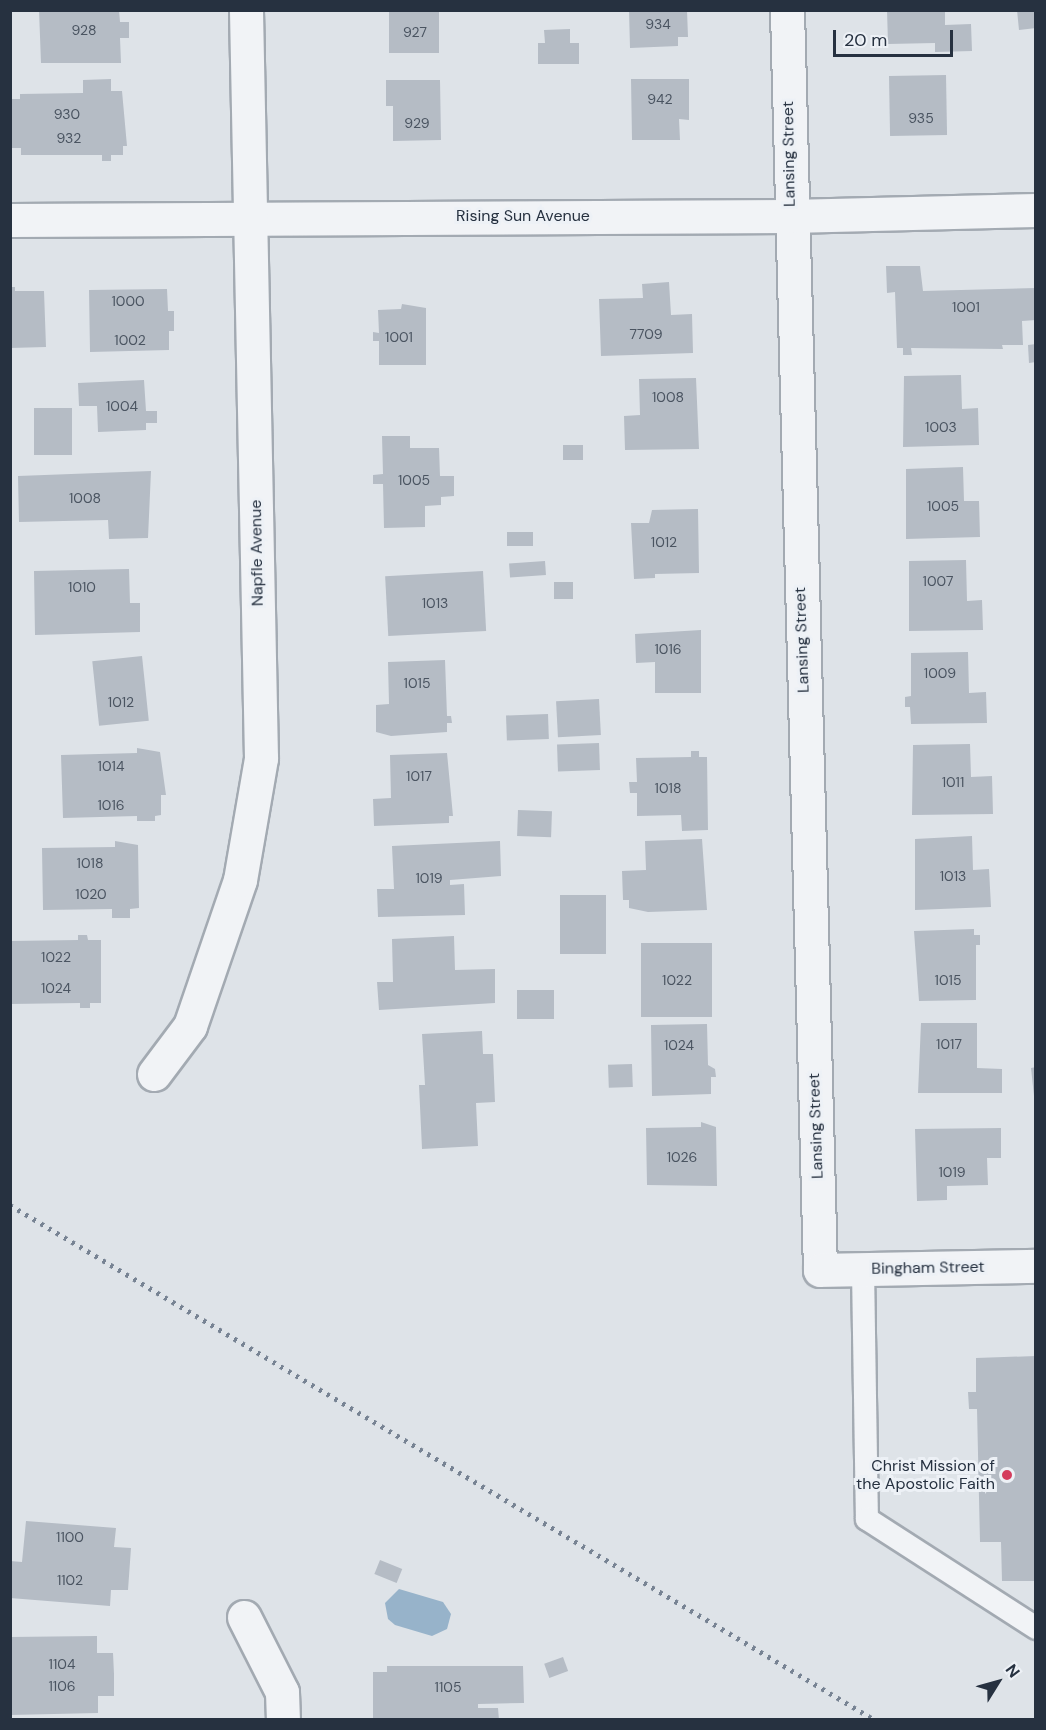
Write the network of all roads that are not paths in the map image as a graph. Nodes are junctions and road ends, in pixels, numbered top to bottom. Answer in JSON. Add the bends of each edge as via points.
{"nodes":[{"id":1,"x":246,"y":10,"type":"edge"},
{"id":2,"x":787,"y":10,"type":"edge"},
{"id":3,"x":1035,"y":210,"type":"edge"},
{"id":4,"x":790,"y":216,"type":"junction"},
{"id":5,"x":251,"y":217,"type":"junction"},
{"id":6,"x":10,"y":220,"type":"edge"},
{"id":7,"x":154,"y":1074,"type":"dead end"},
{"id":8,"x":1035,"y":1266,"type":"edge"},
{"id":9,"x":863,"y":1269,"type":"junction"},
{"id":10,"x":820,"y":1270,"type":"joint"},
{"id":11,"x":244,"y":1617,"type":"dead end"},
{"id":12,"x":1035,"y":1628,"type":"edge"},
{"id":13,"x":283,"y":1719,"type":"edge"}],
"edges":[{"from":1,"to":5,"type":"street","name":"Napfle Avenue"},
{"from":2,"to":4,"type":"street","name":"Lansing Street"},
{"from":3,"to":4,"type":"street","name":"Rising Sun Avenue"},
{"from":4,"to":5,"type":"street","name":"Rising Sun Avenue"},
{"from":4,"to":10,"type":"street","name":"Lansing Street"},
{"from":5,"to":6,"type":"street","name":"Rising Sun Avenue"},
{"from":5,"to":7,"type":"street","name":"Napfle Avenue","via":[[261,758],[240,880],[190,1026]]},
{"from":8,"to":9,"type":"street","name":"Bingham Street"},
{"from":9,"to":10,"type":"street","name":"Bingham Street"},
{"from":9,"to":12,"type":"lane","via":[[867,1520]]},
{"from":11,"to":13,"type":"street","via":[[282,1692]]}]}
